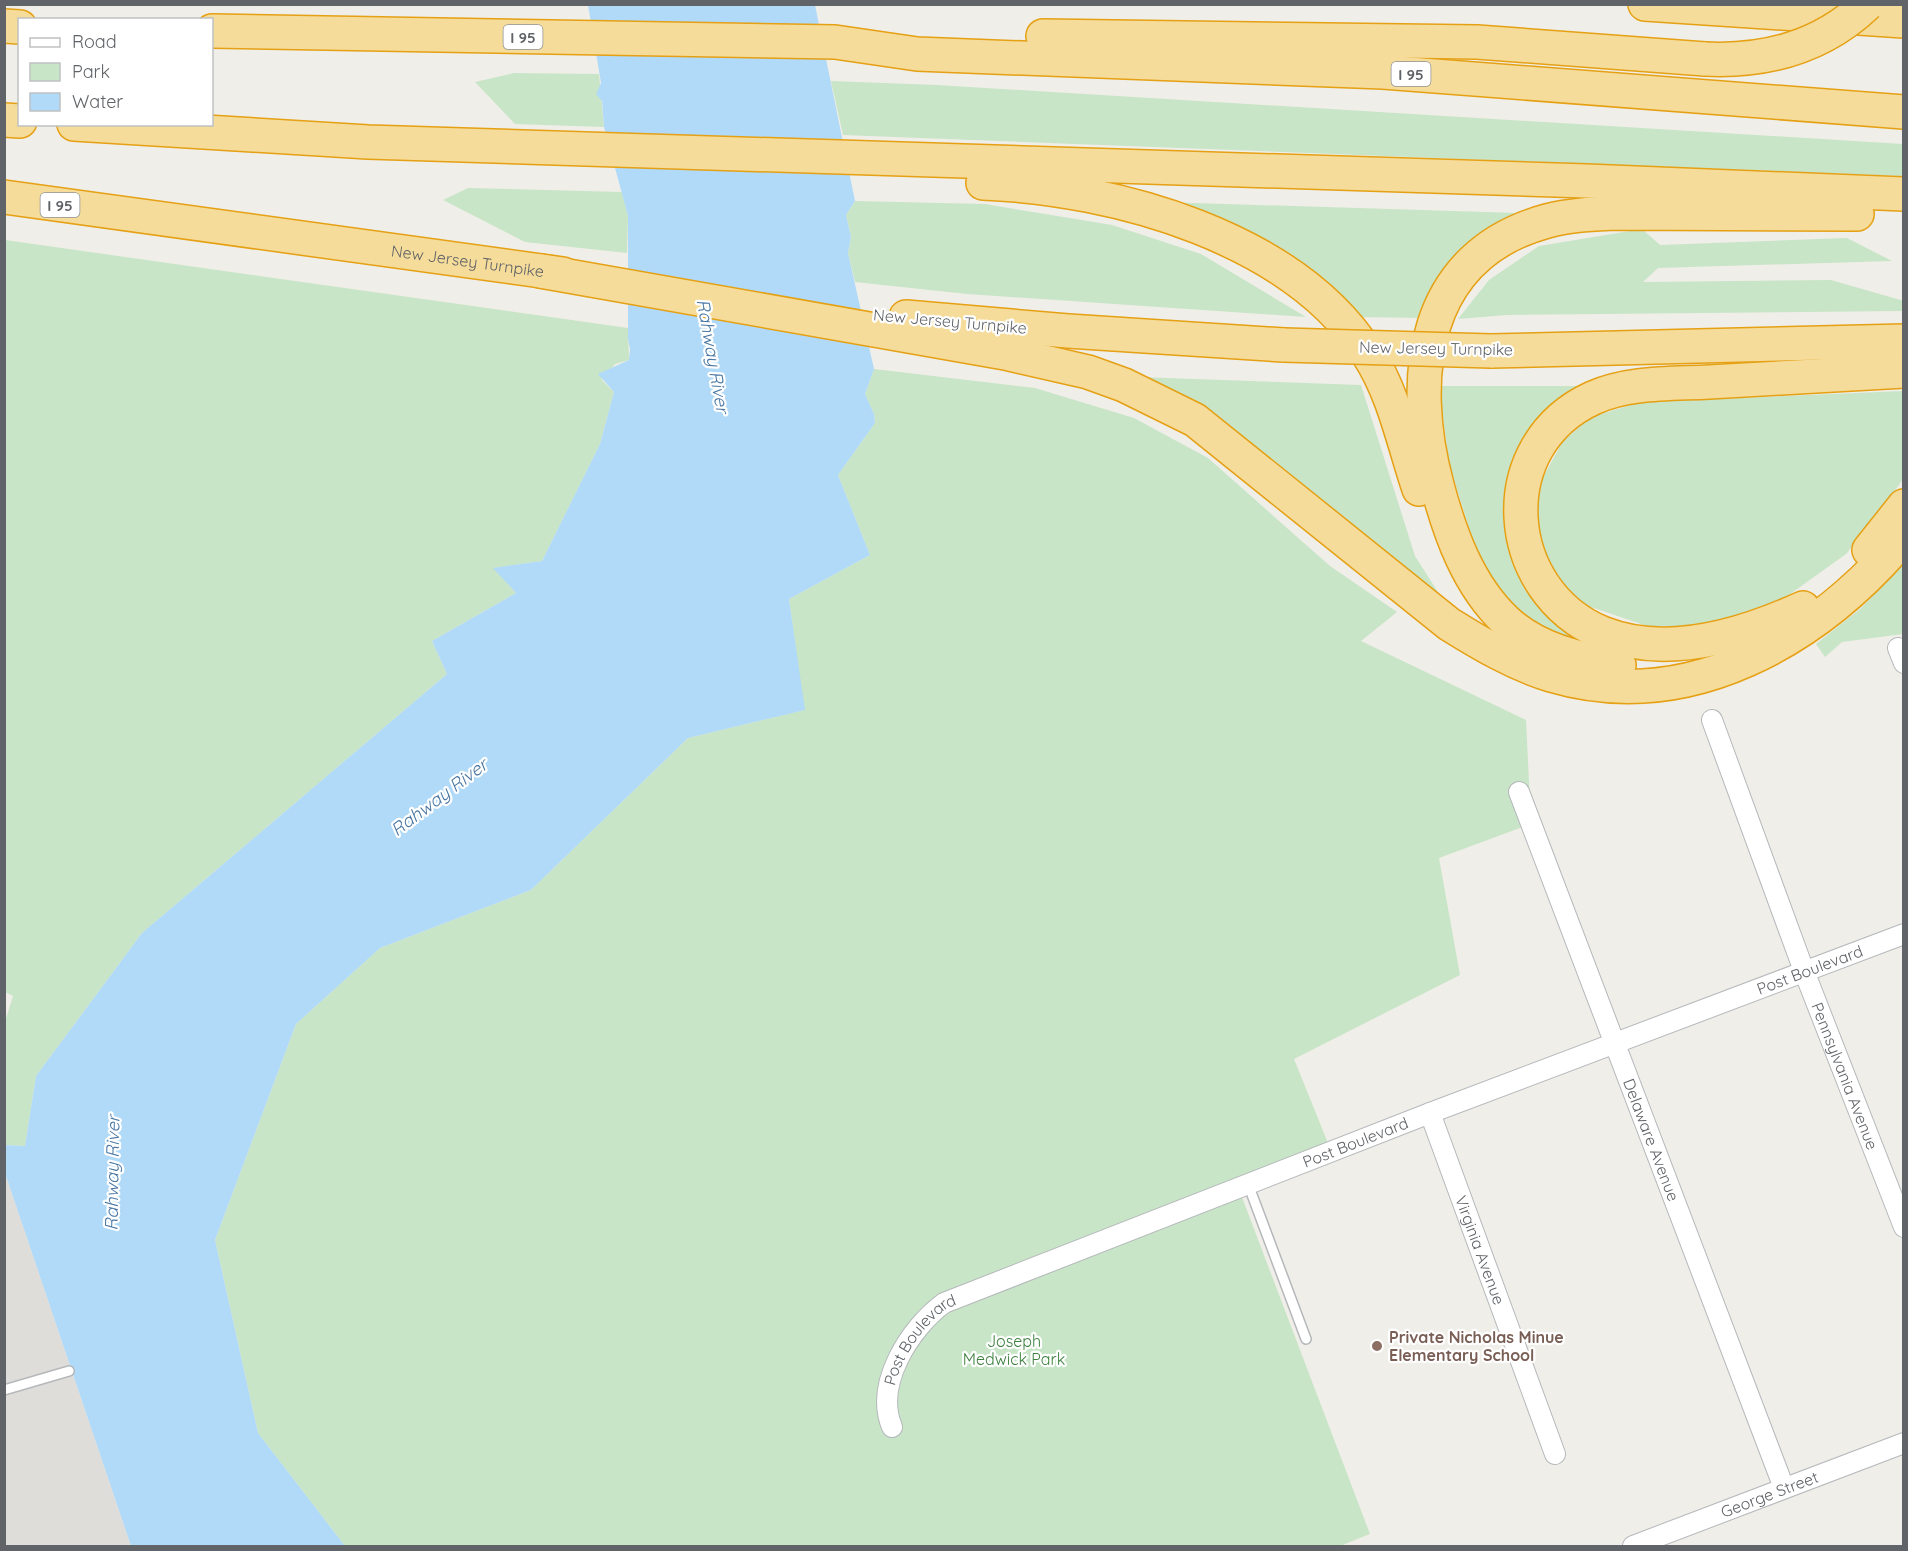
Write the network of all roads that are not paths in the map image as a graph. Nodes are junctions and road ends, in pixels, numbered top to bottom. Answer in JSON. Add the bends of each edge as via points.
{"nodes":[{"id":1,"x":1645,"y":4,"type":"edge"},
{"id":2,"x":1867,"y":4,"type":"edge"},
{"id":3,"x":1904,"y":21,"type":"edge"},
{"id":4,"x":213,"y":31,"type":"edge"},
{"id":5,"x":915,"y":45,"type":"junction"},
{"id":6,"x":1904,"y":112,"type":"edge"},
{"id":7,"x":107,"y":126,"type":"edge"},
{"id":8,"x":933,"y":170,"type":"junction"},
{"id":9,"x":1904,"y":194,"type":"edge"},
{"id":10,"x":4,"y":197,"type":"edge"},
{"id":11,"x":1904,"y":214,"type":"edge"},
{"id":12,"x":955,"y":334,"type":"junction"},
{"id":13,"x":1904,"y":341,"type":"edge"},
{"id":14,"x":1904,"y":371,"type":"edge"},
{"id":15,"x":1904,"y":506,"type":"edge"},
{"id":16,"x":1904,"y":537,"type":"edge"},
{"id":17,"x":1805,"y":607,"type":"junction"},
{"id":18,"x":1551,"y":675,"type":"junction"},
{"id":19,"x":1712,"y":720,"type":"dead end"},
{"id":20,"x":1519,"y":792,"type":"dead end"},
{"id":21,"x":1904,"y":934,"type":"edge"},
{"id":22,"x":1804,"y":971,"type":"junction"},
{"id":23,"x":1616,"y":1042,"type":"junction"},
{"id":24,"x":1430,"y":1113,"type":"junction"},
{"id":25,"x":1248,"y":1183,"type":"junction"},
{"id":26,"x":1904,"y":1227,"type":"edge"},
{"id":27,"x":1306,"y":1339,"type":"dead end"},
{"id":28,"x":69,"y":1371,"type":"dead end"},
{"id":29,"x":4,"y":1390,"type":"edge"},
{"id":30,"x":892,"y":1427,"type":"dead end"},
{"id":31,"x":1904,"y":1443,"type":"edge"},
{"id":32,"x":1555,"y":1454,"type":"dead end"},
{"id":33,"x":1784,"y":1488,"type":"junction"},
{"id":34,"x":1633,"y":1546,"type":"edge"}],
"edges":[{"from":1,"to":3,"type":"highway"},
{"from":2,"to":5,"type":"highway","bridge":true,"via":[[1838,27],[1784,53],[1749,59],[1414,40]]},
{"from":4,"to":5,"type":"highway","number":"I 95"},
{"from":5,"to":6,"type":"highway","number":"I 95","via":[[1383,72]]},
{"from":7,"to":8,"type":"highway"},
{"from":8,"to":9,"type":"highway","via":[[1587,181]]},
{"from":8,"to":18,"type":"highway","via":[[1144,210],[1183,222],[1248,250],[1314,292],[1345,320],[1374,364],[1452,579],[1470,608],[1495,636]]},
{"from":10,"to":12,"type":"highway","name":"New Jersey Turnpike","number":"I 95","via":[[540,271]]},
{"from":11,"to":17,"type":"highway","via":[[1615,213],[1547,221],[1495,243],[1470,264],[1435,318],[1425,351],[1425,424],[1431,462],[1453,538],[1485,598],[1507,622],[1536,641],[1594,662],[1669,665],[1736,646]]},
{"from":12,"to":13,"type":"highway","name":"New Jersey Turnpike","bridge":true,"via":[[1491,351]]},
{"from":12,"to":18,"type":"highway","via":[[1005,353],[1088,372],[1151,396],[1195,420],[1449,624],[1482,645]]},
{"from":14,"to":17,"type":"highway","via":[[1617,389],[1573,409],[1554,426],[1533,456],[1520,499],[1520,526],[1526,552],[1555,602],[1578,621],[1636,641],[1688,642],[1766,625]]},
{"from":15,"to":17,"type":"highway","via":[[1865,555]]},
{"from":16,"to":18,"type":"highway","via":[[1878,568],[1814,622],[1742,663],[1706,677],[1669,685],[1592,684]]},
{"from":19,"to":22,"type":"street","name":"Pennsylvania Avenue"},
{"from":20,"to":23,"type":"street","name":"Delaware Avenue"},
{"from":21,"to":22,"type":"street","name":"Post Boulevard"},
{"from":22,"to":23,"type":"street","name":"Post Boulevard"},
{"from":22,"to":26,"type":"street","name":"Pennsylvania Avenue"},
{"from":23,"to":24,"type":"street","name":"Post Boulevard"},
{"from":23,"to":33,"type":"street","name":"Delaware Avenue"},
{"from":24,"to":25,"type":"street","name":"Post Boulevard"},
{"from":24,"to":32,"type":"street","name":"Virginia Avenue"},
{"from":25,"to":27,"type":"lane"},
{"from":25,"to":30,"type":"street","name":"Post Boulevard","via":[[944,1303],[915,1330],[894,1369],[886,1404]]},
{"from":28,"to":29,"type":"lane"},
{"from":31,"to":33,"type":"street","name":"George Street"},
{"from":33,"to":34,"type":"street","name":"George Street"}]}
